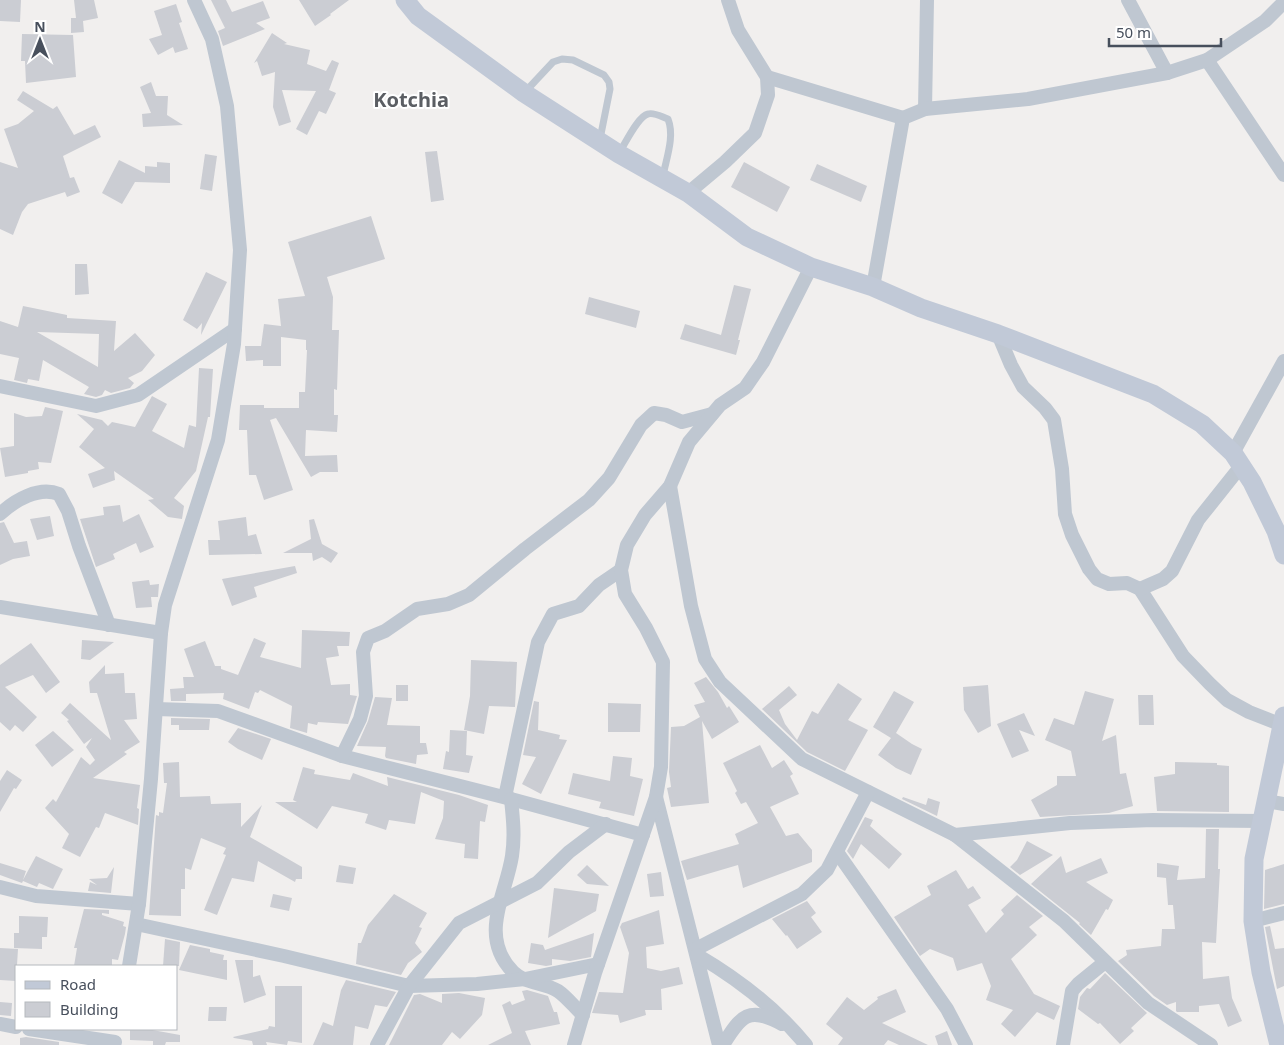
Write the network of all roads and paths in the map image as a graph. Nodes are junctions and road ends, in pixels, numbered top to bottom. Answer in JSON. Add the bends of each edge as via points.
{"nodes":[{"id":1,"x":194,"y":0,"type":"edge"},
{"id":2,"x":405,"y":0,"type":"edge"},
{"id":3,"x":728,"y":0,"type":"edge"},
{"id":4,"x":927,"y":0,"type":"edge"},
{"id":5,"x":1128,"y":0,"type":"edge"},
{"id":6,"x":1284,"y":2,"type":"edge"},
{"id":7,"x":1207,"y":60,"type":"junction"},
{"id":8,"x":1167,"y":73,"type":"junction"},
{"id":9,"x":767,"y":77,"type":"junction"},
{"id":10,"x":524,"y":93,"type":"junction"},
{"id":11,"x":925,"y":109,"type":"junction"},
{"id":12,"x":903,"y":118,"type":"junction"},
{"id":13,"x":599,"y":141,"type":"junction"},
{"id":14,"x":619,"y":154,"type":"junction"},
{"id":15,"x":1284,"y":174,"type":"edge"},
{"id":16,"x":662,"y":178,"type":"junction"},
{"id":17,"x":688,"y":193,"type":"junction"},
{"id":18,"x":811,"y":267,"type":"junction"},
{"id":19,"x":872,"y":287,"type":"junction"},
{"id":20,"x":235,"y":329,"type":"junction"},
{"id":21,"x":998,"y":334,"type":"junction"},
{"id":22,"x":1284,"y":361,"type":"edge"},
{"id":23,"x":0,"y":386,"type":"edge"},
{"id":24,"x":713,"y":414,"type":"junction"},
{"id":25,"x":1237,"y":459,"type":"junction"},
{"id":26,"x":670,"y":486,"type":"junction"},
{"id":27,"x":0,"y":514,"type":"edge"},
{"id":28,"x":1284,"y":555,"type":"edge"},
{"id":29,"x":621,"y":570,"type":"junction"},
{"id":30,"x":1140,"y":589,"type":"junction"},
{"id":31,"x":0,"y":607,"type":"edge"},
{"id":32,"x":109,"y":625,"type":"junction"},
{"id":33,"x":161,"y":633,"type":"junction"},
{"id":34,"x":156,"y":709,"type":"junction"},
{"id":35,"x":1283,"y":720,"type":"edge"},
{"id":36,"x":342,"y":756,"type":"junction"},
{"id":37,"x":868,"y":792,"type":"junction"},
{"id":38,"x":656,"y":796,"type":"junction"},
{"id":39,"x":508,"y":798,"type":"junction"},
{"id":40,"x":1275,"y":803,"type":"edge"},
{"id":41,"x":1262,"y":821,"type":"junction"},
{"id":42,"x":606,"y":824,"type":"junction"},
{"id":43,"x":643,"y":835,"type":"junction"},
{"id":44,"x":955,"y":835,"type":"junction"},
{"id":45,"x":836,"y":852,"type":"junction"},
{"id":46,"x":0,"y":887,"type":"edge"},
{"id":47,"x":499,"y":903,"type":"junction"},
{"id":48,"x":139,"y":904,"type":"junction"},
{"id":49,"x":1284,"y":913,"type":"edge"},
{"id":50,"x":1253,"y":921,"type":"junction"},
{"id":51,"x":136,"y":924,"type":"junction"},
{"id":52,"x":696,"y":952,"type":"junction"},
{"id":53,"x":1105,"y":962,"type":"junction"},
{"id":54,"x":598,"y":964,"type":"junction"},
{"id":55,"x":129,"y":965,"type":"edge"},
{"id":56,"x":525,"y":980,"type":"junction"},
{"id":57,"x":409,"y":986,"type":"junction"},
{"id":58,"x":582,"y":1015,"type":"junction"},
{"id":59,"x":0,"y":1024,"type":"edge"},
{"id":60,"x":15,"y":1027,"type":"edge"},
{"id":61,"x":790,"y":1028,"type":"junction"},
{"id":62,"x":38,"y":1030,"type":"edge"},
{"id":63,"x":116,"y":1039,"type":"edge"},
{"id":64,"x":376,"y":1045,"type":"edge"},
{"id":65,"x":574,"y":1045,"type":"edge"},
{"id":66,"x":718,"y":1045,"type":"edge"},
{"id":67,"x":723,"y":1045,"type":"edge"},
{"id":68,"x":806,"y":1045,"type":"edge"},
{"id":69,"x":966,"y":1045,"type":"edge"},
{"id":70,"x":1063,"y":1045,"type":"edge"},
{"id":71,"x":1211,"y":1045,"type":"edge"},
{"id":72,"x":1279,"y":1045,"type":"edge"}],
"edges":[{"from":1,"to":20,"type":"street","via":[[212,39],[227,106],[240,250]]},
{"from":2,"to":10,"type":"main road","via":[[418,16]]},
{"from":3,"to":9,"type":"street","via":[[738,30]]},
{"from":4,"to":11,"type":"street"},
{"from":5,"to":8,"type":"street"},
{"from":6,"to":7,"type":"street","via":[[1264,21]]},
{"from":7,"to":8,"type":"street"},
{"from":7,"to":15,"type":"street"},
{"from":8,"to":11,"type":"street","via":[[1028,99]]},
{"from":9,"to":12,"type":"street"},
{"from":9,"to":17,"type":"street","via":[[768,95],[755,133]]},
{"from":10,"to":13,"type":"main road"},
{"from":10,"to":13,"type":"lane","via":[[553,62],[562,59],[573,60],[604,75],[610,90]]},
{"from":11,"to":12,"type":"street"},
{"from":12,"to":19,"type":"street"},
{"from":13,"to":14,"type":"main road"},
{"from":14,"to":16,"type":"main road"},
{"from":14,"to":16,"type":"lane","via":[[640,118],[648,113],[668,119],[671,137]]},
{"from":16,"to":17,"type":"main road"},
{"from":17,"to":18,"type":"main road","via":[[747,237]]},
{"from":18,"to":19,"type":"main road"},
{"from":18,"to":24,"type":"street","via":[[763,362],[745,388]]},
{"from":19,"to":21,"type":"main road","via":[[921,308]]},
{"from":20,"to":23,"type":"street","via":[[138,395],[96,406]]},
{"from":20,"to":33,"type":"street","via":[[218,440],[165,605]]},
{"from":21,"to":25,"type":"main road","via":[[1153,394],[1202,424]]},
{"from":21,"to":30,"type":"street","via":[[1023,387],[1054,420],[1065,514],[1089,570],[1097,580],[1109,584],[1127,583]]},
{"from":22,"to":25,"type":"street"},
{"from":24,"to":26,"type":"street","via":[[689,442]]},
{"from":24,"to":36,"type":"street","via":[[682,422],[654,414],[641,425],[609,478],[589,500],[469,595],[448,604],[417,609],[385,631],[368,638],[363,652],[366,696],[360,719]]},
{"from":25,"to":28,"type":"main road","via":[[1252,482]]},
{"from":25,"to":30,"type":"street","via":[[1198,520],[1172,572],[1163,580]]},
{"from":26,"to":29,"type":"street","via":[[645,515],[627,545]]},
{"from":26,"to":37,"type":"street","via":[[691,606],[705,659],[720,682],[802,759]]},
{"from":27,"to":32,"type":"street","via":[[24,498],[51,491],[60,494]]},
{"from":29,"to":38,"type":"street","via":[[625,594],[663,662],[661,767]]},
{"from":29,"to":39,"type":"street","via":[[599,585],[579,606],[553,614],[538,642]]},
{"from":30,"to":35,"type":"street","via":[[1183,656],[1227,700],[1250,712]]},
{"from":31,"to":32,"type":"street"},
{"from":32,"to":33,"type":"street"},
{"from":33,"to":34,"type":"street"},
{"from":34,"to":36,"type":"street","via":[[218,711]]},
{"from":34,"to":48,"type":"street"},
{"from":35,"to":40,"type":"main road"},
{"from":36,"to":39,"type":"street"},
{"from":37,"to":44,"type":"street"},
{"from":37,"to":45,"type":"street"},
{"from":38,"to":43,"type":"street"},
{"from":38,"to":52,"type":"street"},
{"from":39,"to":42,"type":"street"},
{"from":39,"to":47,"type":"street","via":[[512,857]]},
{"from":40,"to":41,"type":"main road"},
{"from":41,"to":44,"type":"street","via":[[1070,823]]},
{"from":41,"to":50,"type":"main road","via":[[1254,859]]},
{"from":42,"to":43,"type":"street"},
{"from":42,"to":47,"type":"street","via":[[569,852],[537,883]]},
{"from":43,"to":54,"type":"street"},
{"from":44,"to":53,"type":"street","via":[[1064,921]]},
{"from":45,"to":52,"type":"street","via":[[827,870],[802,894]]},
{"from":45,"to":69,"type":"street","via":[[947,1009]]},
{"from":46,"to":48,"type":"street","via":[[36,896]]},
{"from":47,"to":56,"type":"street","via":[[496,926],[502,958]]},
{"from":47,"to":57,"type":"street","via":[[459,923]]},
{"from":48,"to":51,"type":"street"},
{"from":49,"to":50,"type":"street"},
{"from":50,"to":72,"type":"main road","via":[[1261,972]]},
{"from":51,"to":55,"type":"street"},
{"from":51,"to":57,"type":"street"},
{"from":52,"to":61,"type":"street","via":[[758,997]]},
{"from":52,"to":66,"type":"street"},
{"from":53,"to":70,"type":"street","via":[[1072,991]]},
{"from":53,"to":71,"type":"street","via":[[1148,1003]]},
{"from":54,"to":56,"type":"street"},
{"from":54,"to":58,"type":"street"},
{"from":56,"to":57,"type":"street"},
{"from":56,"to":58,"type":"street","via":[[558,991]]},
{"from":57,"to":64,"type":"street"},
{"from":58,"to":65,"type":"street"},
{"from":59,"to":60,"type":"street"},
{"from":61,"to":67,"type":"street","via":[[755,1013],[736,1026]]},
{"from":61,"to":68,"type":"street"},
{"from":62,"to":63,"type":"street"}]}
